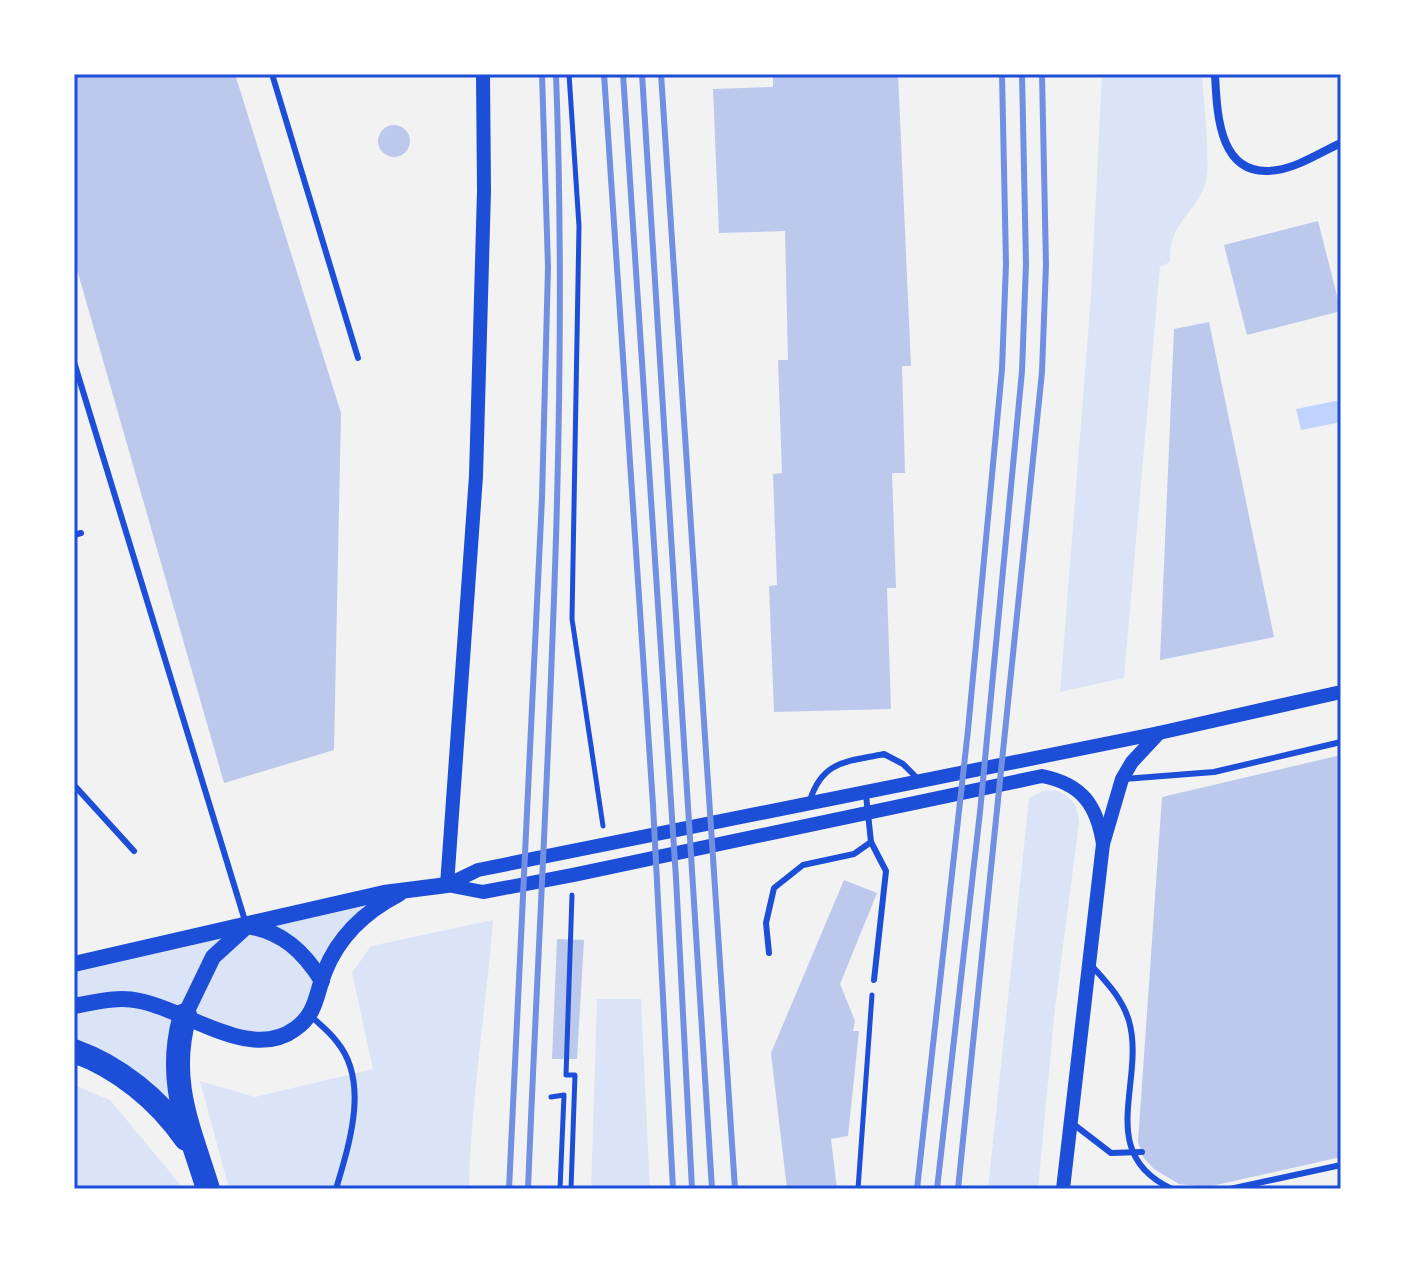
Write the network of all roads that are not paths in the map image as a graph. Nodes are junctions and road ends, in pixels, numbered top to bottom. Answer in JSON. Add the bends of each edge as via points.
{"nodes":[{"id":1,"x":272,"y":74,"type":"edge"},
{"id":2,"x":483,"y":74,"type":"edge"},
{"id":3,"x":1215,"y":74,"type":"edge"},
{"id":4,"x":1341,"y":143,"type":"edge"},
{"id":5,"x":358,"y":358,"type":"dead end"},
{"id":6,"x":74,"y":362,"type":"edge"},
{"id":7,"x":1341,"y":692,"type":"edge"},
{"id":8,"x":1159,"y":733,"type":"junction"},
{"id":9,"x":1341,"y":742,"type":"edge"},
{"id":10,"x":1122,"y":779,"type":"junction"},
{"id":11,"x":919,"y":780,"type":"junction"},
{"id":12,"x":74,"y":785,"type":"edge"},
{"id":13,"x":866,"y":791,"type":"junction"},
{"id":14,"x":809,"y":803,"type":"junction"},
{"id":15,"x":868,"y":813,"type":"junction"},
{"id":16,"x":871,"y":842,"type":"junction"},
{"id":17,"x":1103,"y":844,"type":"junction"},
{"id":18,"x":134,"y":851,"type":"dead end"},
{"id":19,"x":447,"y":885,"type":"junction"},
{"id":20,"x":399,"y":894,"type":"junction"},
{"id":21,"x":247,"y":926,"type":"junction"},
{"id":22,"x":769,"y":953,"type":"dead end"},
{"id":23,"x":1089,"y":963,"type":"junction"},
{"id":24,"x":74,"y":964,"type":"edge"},
{"id":25,"x":874,"y":980,"type":"road end"},
{"id":26,"x":322,"y":981,"type":"junction"},
{"id":27,"x":74,"y":1006,"type":"edge"},
{"id":28,"x":185,"y":1015,"type":"junction"},
{"id":29,"x":310,"y":1015,"type":"junction"},
{"id":30,"x":74,"y":1051,"type":"edge"},
{"id":31,"x":1070,"y":1121,"type":"junction"},
{"id":32,"x":1142,"y":1152,"type":"dead end"},
{"id":33,"x":199,"y":1162,"type":"junction"},
{"id":34,"x":1341,"y":1165,"type":"edge"},
{"id":35,"x":208,"y":1189,"type":"edge"},
{"id":36,"x":336,"y":1189,"type":"edge"},
{"id":37,"x":1063,"y":1189,"type":"edge"},
{"id":38,"x":1172,"y":1189,"type":"edge"},
{"id":39,"x":1230,"y":1189,"type":"edge"}],
"edges":[{"from":1,"to":5,"type":"lane"},
{"from":2,"to":19,"type":"street","via":[[476,476]]},
{"from":3,"to":4,"type":"street","via":[[1222,140],[1250,166],[1269,171],[1287,167]]},
{"from":6,"to":21,"type":"lane"},
{"from":7,"to":8,"type":"street"},
{"from":8,"to":10,"type":"street"},
{"from":8,"to":11,"type":"street"},
{"from":9,"to":10,"type":"lane","via":[[1214,772]]},
{"from":10,"to":17,"type":"street"},
{"from":11,"to":13,"type":"street"},
{"from":11,"to":14,"type":"lane","via":[[884,754],[831,766],[816,780]]},
{"from":12,"to":18,"type":"lane"},
{"from":13,"to":14,"type":"street"},
{"from":13,"to":15,"type":"lane"},
{"from":14,"to":19,"type":"street","via":[[478,870]]},
{"from":15,"to":16,"type":"lane"},
{"from":15,"to":17,"type":"street","via":[[1042,776],[1079,788],[1099,818]]},
{"from":15,"to":19,"type":"street","via":[[483,892]]},
{"from":16,"to":22,"type":"lane","via":[[854,854],[803,865],[774,888],[766,923]]},
{"from":16,"to":25,"type":"lane","via":[[886,871]]},
{"from":17,"to":23,"type":"street"},
{"from":19,"to":20,"type":"main road"},
{"from":20,"to":21,"type":"main road","via":[[384,893]]},
{"from":20,"to":26,"type":"main road","via":[[366,914],[349,932]]},
{"from":21,"to":24,"type":"main road"},
{"from":21,"to":26,"type":"main road","via":[[264,928],[295,947]]},
{"from":21,"to":28,"type":"main road","via":[[213,957]]},
{"from":23,"to":31,"type":"street"},
{"from":23,"to":38,"type":"lane","via":[[1122,1000],[1130,1025],[1128,1145],[1138,1162]]},
{"from":26,"to":29,"type":"main road"},
{"from":27,"to":28,"type":"main road","via":[[116,998]]},
{"from":28,"to":29,"type":"main road","via":[[237,1036],[268,1040],[291,1032]]},
{"from":28,"to":33,"type":"highway","via":[[177,1074]]},
{"from":29,"to":36,"type":"lane","via":[[339,1044],[353,1074],[351,1135]]},
{"from":30,"to":33,"type":"highway","via":[[122,1076],[156,1104]]},
{"from":31,"to":32,"type":"lane","via":[[1111,1153]]},
{"from":31,"to":37,"type":"street"},
{"from":33,"to":35,"type":"highway"},
{"from":34,"to":39,"type":"lane"}]}
